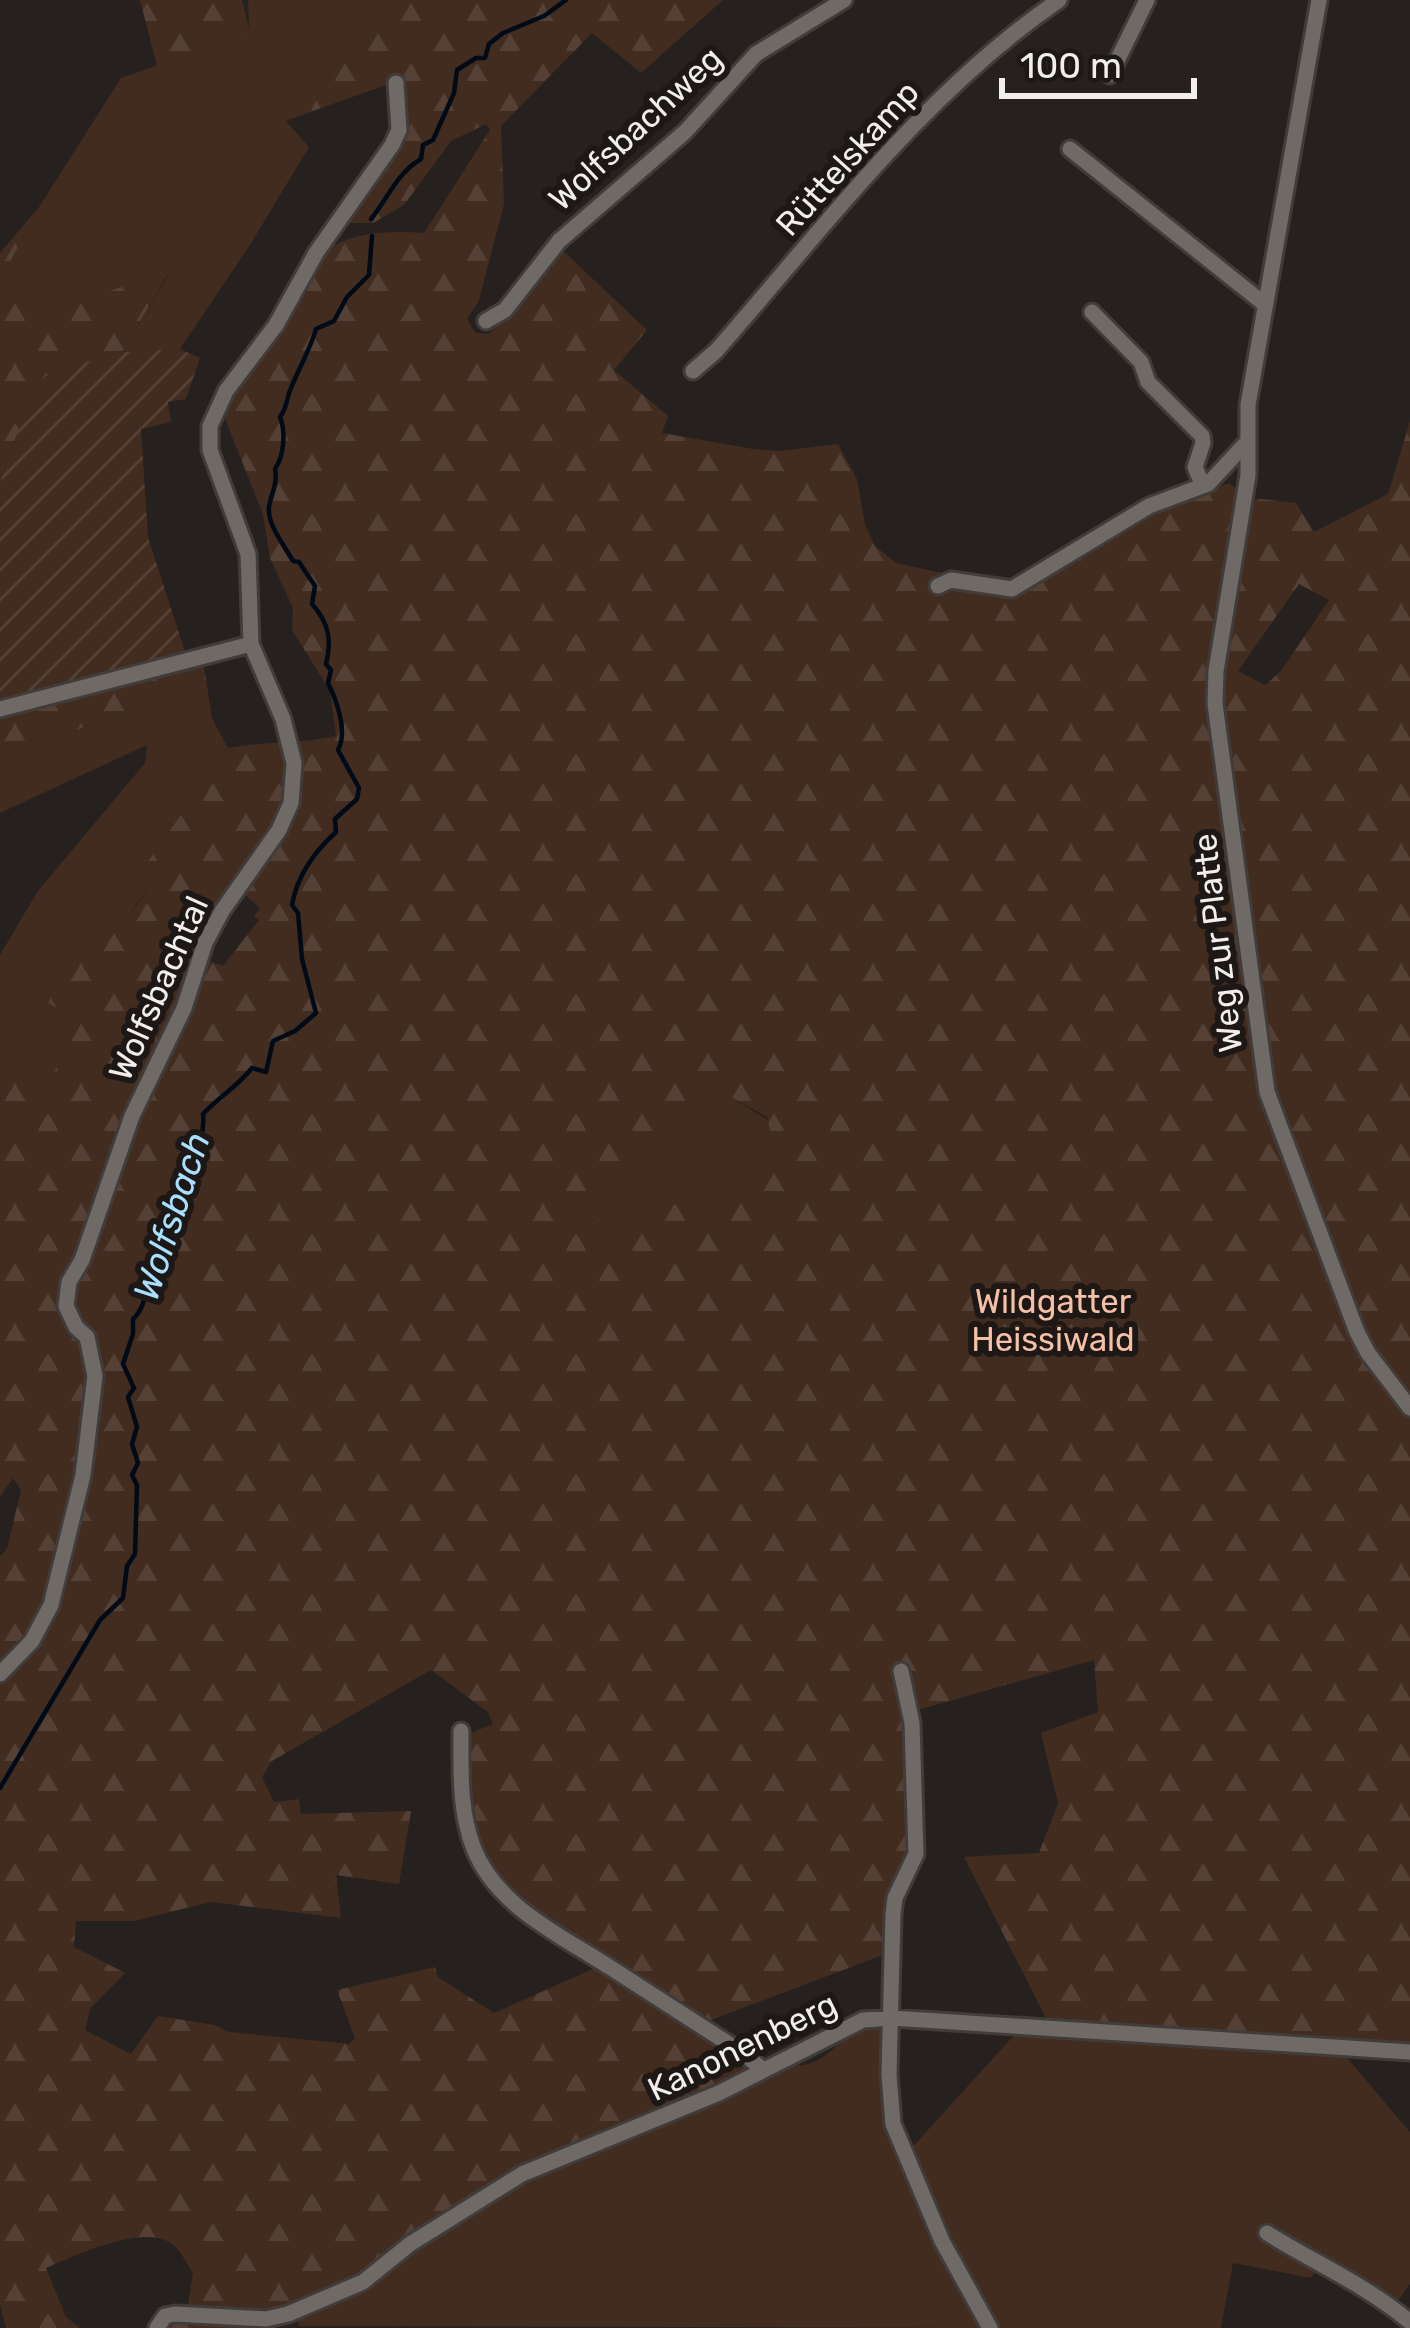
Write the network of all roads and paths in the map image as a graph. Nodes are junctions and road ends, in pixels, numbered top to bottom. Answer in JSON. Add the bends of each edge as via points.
{"nodes":[{"id":1,"x":844,"y":0,"type":"edge"},
{"id":2,"x":1059,"y":0,"type":"edge"},
{"id":3,"x":1147,"y":0,"type":"edge"},
{"id":4,"x":1319,"y":0,"type":"edge"},
{"id":5,"x":1110,"y":75,"type":"dead end"},
{"id":6,"x":396,"y":83,"type":"dead end"},
{"id":7,"x":1070,"y":149,"type":"dead end"},
{"id":8,"x":1263,"y":303,"type":"junction"},
{"id":9,"x":1092,"y":312,"type":"dead end"},
{"id":10,"x":486,"y":321,"type":"dead end"},
{"id":11,"x":693,"y":370,"type":"dead end"},
{"id":12,"x":1247,"y":442,"type":"junction"},
{"id":13,"x":1208,"y":484,"type":"junction"},
{"id":14,"x":938,"y":586,"type":"dead end"},
{"id":15,"x":251,"y":644,"type":"junction"},
{"id":16,"x":0,"y":709,"type":"edge"},
{"id":17,"x":1410,"y":1408,"type":"edge"},
{"id":18,"x":901,"y":1670,"type":"dead end"},
{"id":19,"x":0,"y":1674,"type":"edge"},
{"id":20,"x":461,"y":1730,"type":"dead end"},
{"id":21,"x":892,"y":2018,"type":"junction"},
{"id":22,"x":1410,"y":2052,"type":"edge"},
{"id":23,"x":763,"y":2070,"type":"junction"},
{"id":24,"x":1267,"y":2233,"type":"dead end"},
{"id":25,"x":291,"y":2321,"type":"edge"},
{"id":26,"x":1410,"y":2322,"type":"edge"},
{"id":27,"x":157,"y":2328,"type":"edge"},
{"id":28,"x":990,"y":2328,"type":"edge"}],
"edges":[{"from":1,"to":10,"type":"street","name":"Wolfsbachweg","via":[[756,54]]},
{"from":2,"to":11,"type":"street","name":"Rüttelskamp","via":[[895,141]]},
{"from":3,"to":5,"type":"street"},
{"from":4,"to":8,"type":"street","name":"Weg zur Platte"},
{"from":6,"to":15,"type":"street","name":"Wolfsbachtal","via":[[392,146],[210,426],[210,450],[248,554]]},
{"from":7,"to":8,"type":"street"},
{"from":8,"to":12,"type":"street","name":"Weg zur Platte"},
{"from":9,"to":13,"type":"street","via":[[1202,436],[1195,467]]},
{"from":12,"to":13,"type":"street"},
{"from":12,"to":17,"type":"street","name":"Weg zur Platte","via":[[1215,704],[1260,1053],[1273,1114],[1358,1332]]},
{"from":13,"to":14,"type":"street","via":[[1149,506],[1012,589],[951,580]]},
{"from":15,"to":16,"type":"street"},
{"from":15,"to":19,"type":"street","name":"Wolfsbachtal","via":[[283,719],[294,763],[291,803],[205,943],[69,1282],[66,1306],[87,1337],[95,1376],[83,1475],[51,1605]]},
{"from":18,"to":21,"type":"street","via":[[916,1854],[892,1914]]},
{"from":20,"to":23,"type":"street","via":[[472,1846],[504,1895]]},
{"from":21,"to":22,"type":"street","name":"Kanonenberg"},
{"from":21,"to":23,"type":"street","name":"Kanonenberg","via":[[863,2020]]},
{"from":21,"to":28,"type":"street","via":[[889,2075],[902,2154]]},
{"from":23,"to":25,"type":"street","name":"Kanonenberg","via":[[522,2174]]},
{"from":24,"to":26,"type":"street"},
{"from":25,"to":27,"type":"street","name":"Kanonenberg","via":[[176,2314]]}]}
